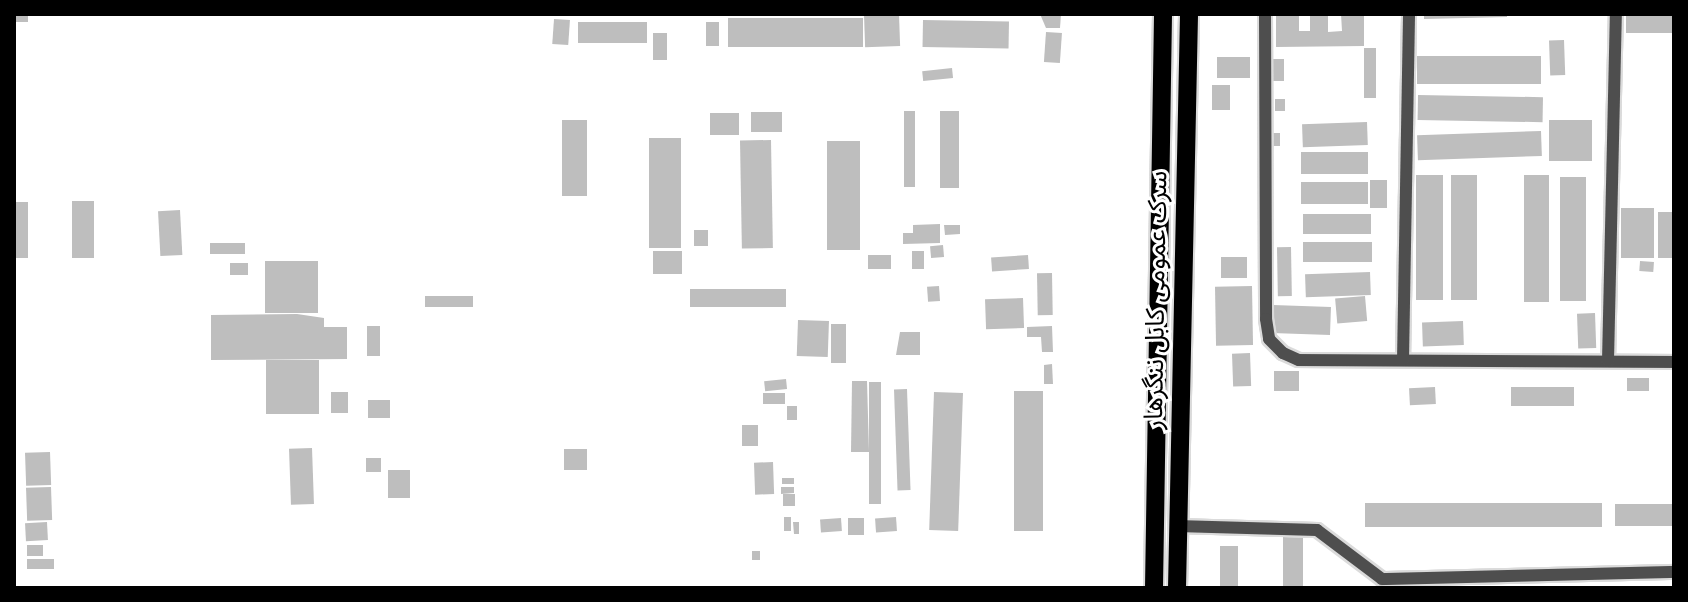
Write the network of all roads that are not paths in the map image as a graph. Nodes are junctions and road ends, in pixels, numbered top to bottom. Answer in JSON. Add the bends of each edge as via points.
{"nodes":[{"id":1,"x":1163,"y":14,"type":"edge"},
{"id":2,"x":1189,"y":14,"type":"edge"},
{"id":3,"x":1265,"y":14,"type":"edge"},
{"id":4,"x":1409,"y":14,"type":"edge"},
{"id":5,"x":1616,"y":14,"type":"edge"},
{"id":6,"x":1403,"y":360,"type":"junction"},
{"id":7,"x":1608,"y":361,"type":"junction"},
{"id":8,"x":1674,"y":362,"type":"edge"},
{"id":9,"x":1177,"y":526,"type":"junction"},
{"id":10,"x":1674,"y":572,"type":"edge"},
{"id":11,"x":1154,"y":588,"type":"edge"},
{"id":12,"x":1177,"y":588,"type":"edge"}],
"edges":[{"from":1,"to":11,"type":"highway"},
{"from":2,"to":9,"type":"highway","name":"سرک عمومی کابل ننگرهار"},
{"from":3,"to":6,"type":"lane","via":[[1269,339],[1299,360]]},
{"from":4,"to":6,"type":"lane"},
{"from":5,"to":7,"type":"lane"},
{"from":6,"to":7,"type":"lane"},
{"from":7,"to":8,"type":"lane"},
{"from":9,"to":10,"type":"lane","via":[[1317,530],[1382,579]]},
{"from":9,"to":12,"type":"highway","name":"سرک عمومی کابل ننگرهار"}]}
